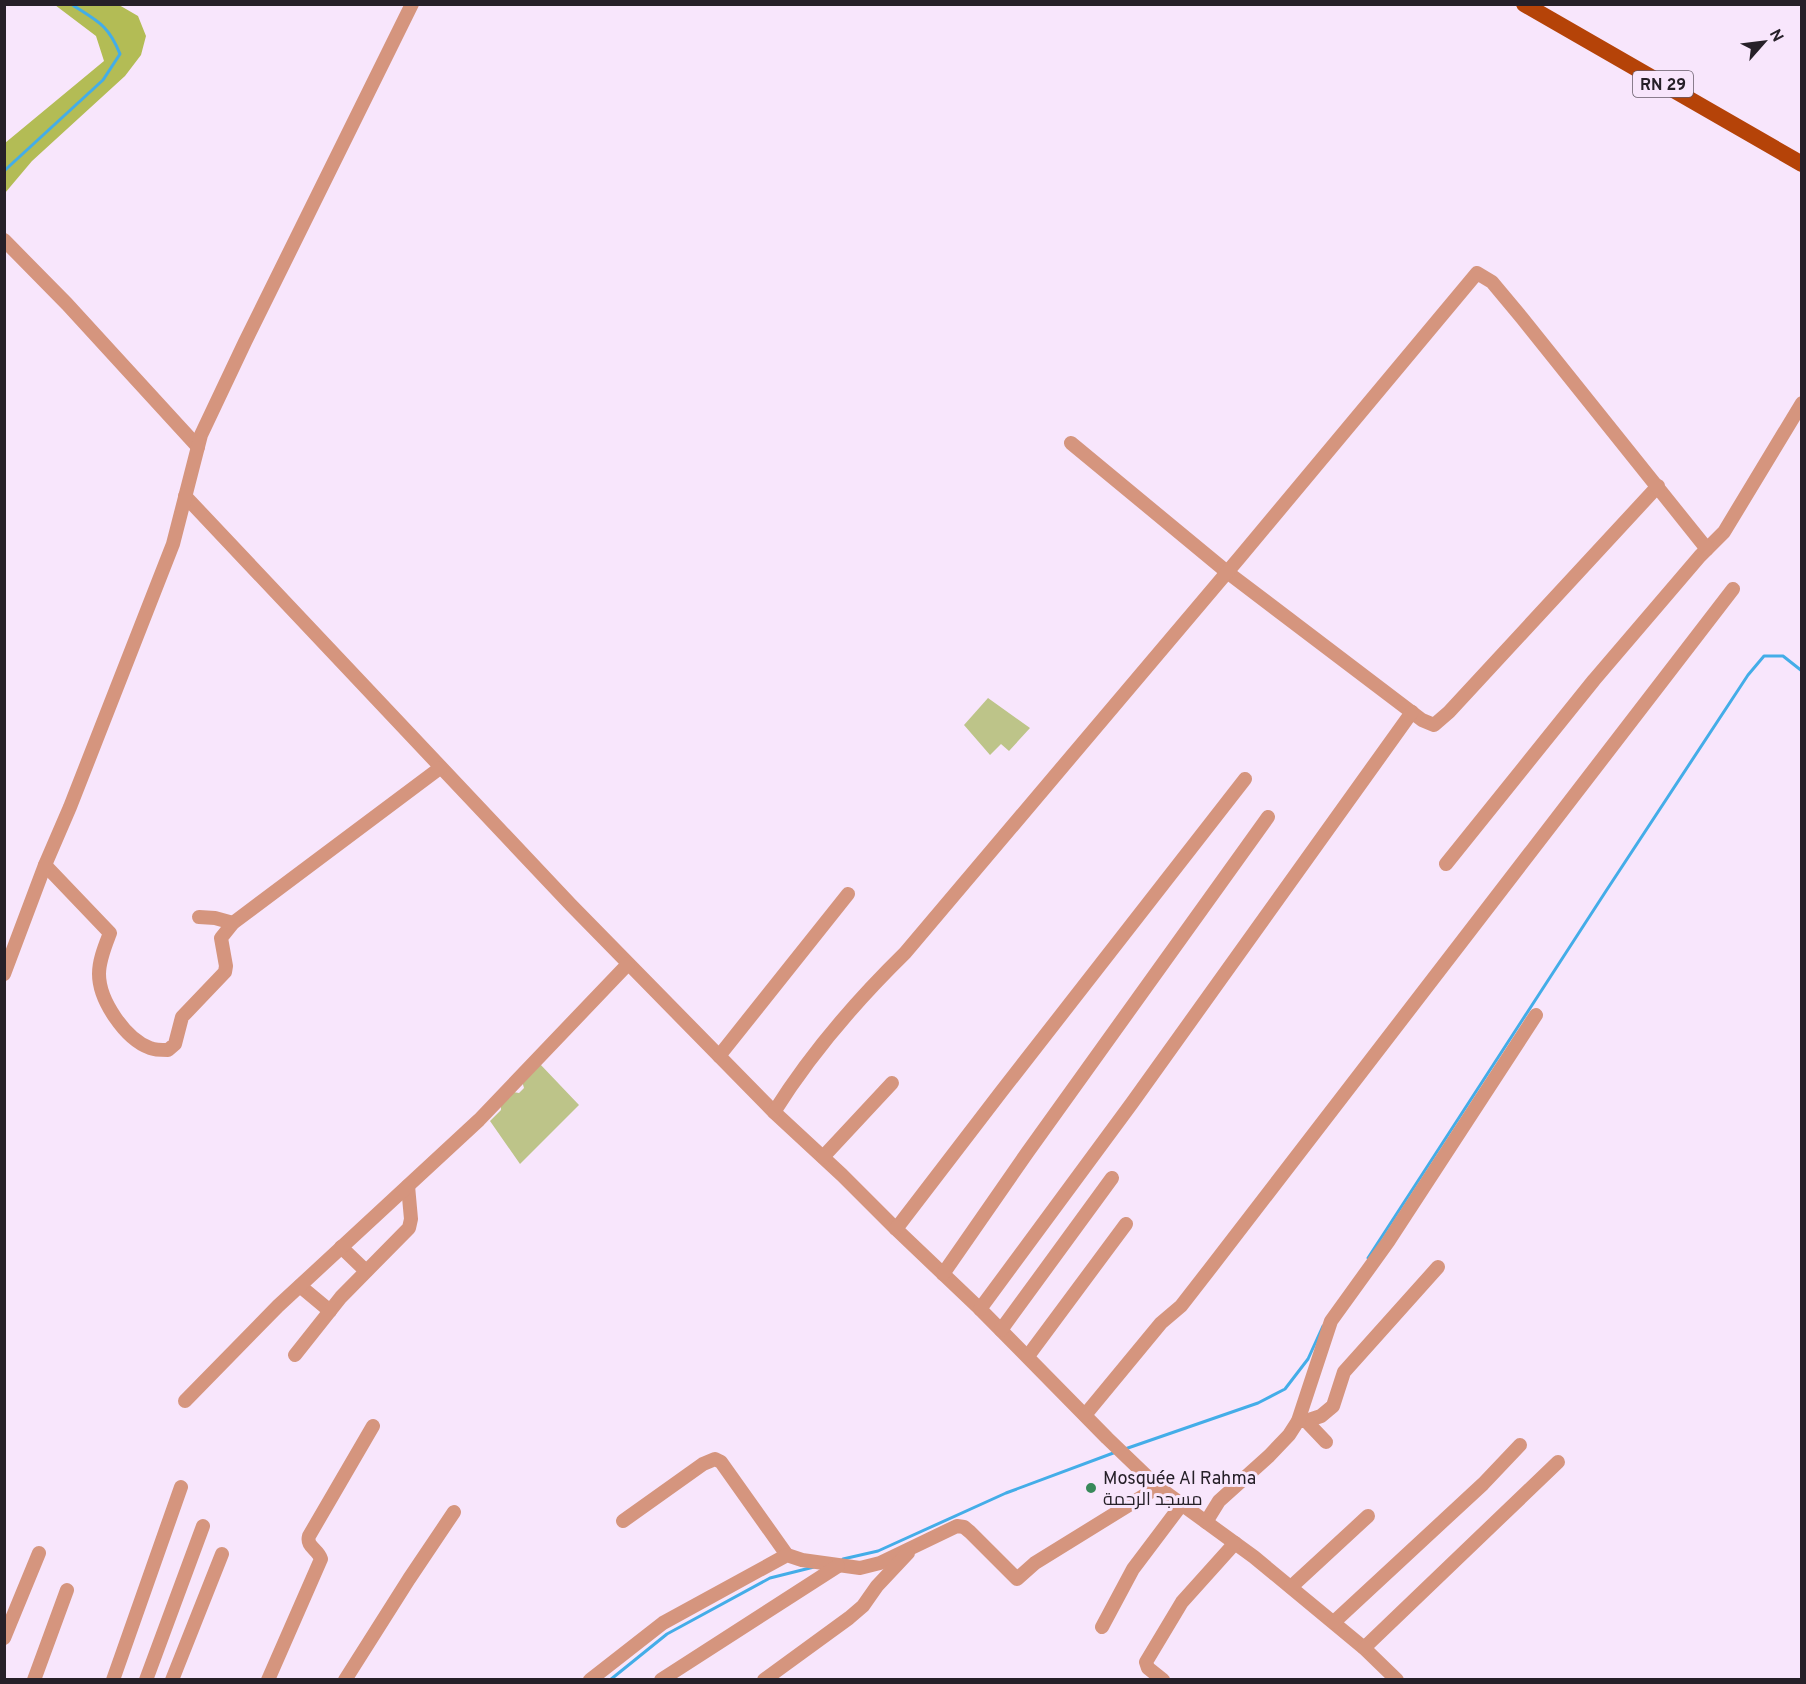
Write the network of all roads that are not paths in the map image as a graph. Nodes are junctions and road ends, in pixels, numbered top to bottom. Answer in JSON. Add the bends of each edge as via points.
{"nodes":[{"id":1,"x":412,"y":4,"type":"edge"},
{"id":2,"x":1524,"y":4,"type":"edge"},
{"id":3,"x":1802,"y":164,"type":"edge"},
{"id":4,"x":4,"y":240,"type":"edge"},
{"id":5,"x":1802,"y":403,"type":"edge"},
{"id":6,"x":1071,"y":442,"type":"dead end"},
{"id":7,"x":198,"y":447,"type":"junction"},
{"id":8,"x":1658,"y":486,"type":"junction"},
{"id":9,"x":185,"y":496,"type":"junction"},
{"id":10,"x":1707,"y":549,"type":"junction"},
{"id":11,"x":1227,"y":572,"type":"junction"},
{"id":12,"x":1733,"y":589,"type":"dead end"},
{"id":13,"x":1412,"y":712,"type":"junction"},
{"id":14,"x":440,"y":768,"type":"junction"},
{"id":15,"x":1245,"y":779,"type":"dead end"},
{"id":16,"x":1268,"y":817,"type":"dead end"},
{"id":17,"x":1446,"y":864,"type":"dead end"},
{"id":18,"x":45,"y":865,"type":"junction"},
{"id":19,"x":848,"y":894,"type":"dead end"},
{"id":20,"x":199,"y":917,"type":"dead end"},
{"id":21,"x":233,"y":923,"type":"junction"},
{"id":22,"x":628,"y":964,"type":"junction"},
{"id":23,"x":4,"y":974,"type":"edge"},
{"id":24,"x":1536,"y":1016,"type":"dead end"},
{"id":25,"x":719,"y":1056,"type":"junction"},
{"id":26,"x":892,"y":1083,"type":"dead end"},
{"id":27,"x":774,"y":1112,"type":"junction"},
{"id":28,"x":823,"y":1157,"type":"junction"},
{"id":29,"x":1112,"y":1178,"type":"dead end"},
{"id":30,"x":408,"y":1186,"type":"junction"},
{"id":31,"x":1126,"y":1224,"type":"dead end"},
{"id":32,"x":896,"y":1229,"type":"junction"},
{"id":33,"x":341,"y":1247,"type":"junction"},
{"id":34,"x":1438,"y":1267,"type":"dead end"},
{"id":35,"x":366,"y":1271,"type":"junction"},
{"id":36,"x":943,"y":1274,"type":"junction"},
{"id":37,"x":300,"y":1286,"type":"junction"},
{"id":38,"x":980,"y":1309,"type":"junction"},
{"id":39,"x":330,"y":1311,"type":"junction"},
{"id":40,"x":1001,"y":1330,"type":"junction"},
{"id":41,"x":295,"y":1355,"type":"dead end"},
{"id":42,"x":1028,"y":1356,"type":"junction"},
{"id":43,"x":185,"y":1401,"type":"dead end"},
{"id":44,"x":1084,"y":1415,"type":"junction"},
{"id":45,"x":1302,"y":1421,"type":"junction"},
{"id":46,"x":373,"y":1426,"type":"dead end"},
{"id":47,"x":1326,"y":1442,"type":"dead end"},
{"id":48,"x":1520,"y":1444,"type":"dead end"},
{"id":49,"x":1558,"y":1462,"type":"dead end"},
{"id":50,"x":181,"y":1487,"type":"dead end"},
{"id":51,"x":1158,"y":1487,"type":"junction"},
{"id":52,"x":1182,"y":1504,"type":"junction"},
{"id":53,"x":454,"y":1512,"type":"dead end"},
{"id":54,"x":1368,"y":1516,"type":"dead end"},
{"id":55,"x":622,"y":1521,"type":"dead end"},
{"id":56,"x":1206,"y":1522,"type":"junction"},
{"id":57,"x":203,"y":1526,"type":"dead end"},
{"id":58,"x":1235,"y":1543,"type":"junction"},
{"id":59,"x":911,"y":1549,"type":"junction"},
{"id":60,"x":39,"y":1553,"type":"dead end"},
{"id":61,"x":222,"y":1554,"type":"dead end"},
{"id":62,"x":787,"y":1555,"type":"junction"},
{"id":63,"x":838,"y":1566,"type":"junction"},
{"id":64,"x":1291,"y":1587,"type":"junction"},
{"id":65,"x":67,"y":1590,"type":"dead end"},
{"id":66,"x":1334,"y":1622,"type":"junction"},
{"id":67,"x":1102,"y":1627,"type":"dead end"},
{"id":68,"x":4,"y":1638,"type":"edge"},
{"id":69,"x":1364,"y":1648,"type":"junction"},
{"id":70,"x":34,"y":1680,"type":"edge"},
{"id":71,"x":113,"y":1680,"type":"edge"},
{"id":72,"x":146,"y":1680,"type":"edge"},
{"id":73,"x":172,"y":1680,"type":"edge"},
{"id":74,"x":268,"y":1680,"type":"edge"},
{"id":75,"x":345,"y":1680,"type":"edge"},
{"id":76,"x":590,"y":1680,"type":"edge"},
{"id":77,"x":661,"y":1680,"type":"edge"},
{"id":78,"x":764,"y":1680,"type":"edge"},
{"id":79,"x":1163,"y":1680,"type":"edge"},
{"id":80,"x":1397,"y":1680,"type":"edge"}],
"edges":[{"from":1,"to":7,"type":"street","via":[[245,342]]},
{"from":2,"to":3,"type":"main road","number":"RN 29"},
{"from":4,"to":7,"type":"street"},
{"from":5,"to":10,"type":"street","via":[[1724,532]]},
{"from":6,"to":11,"type":"street"},
{"from":7,"to":9,"type":"street"},
{"from":8,"to":10,"type":"street"},
{"from":8,"to":11,"type":"street","via":[[1492,282],[1477,273]]},
{"from":8,"to":13,"type":"street","via":[[1449,712],[1434,725]]},
{"from":9,"to":14,"type":"street"},
{"from":9,"to":18,"type":"street","via":[[173,544]]},
{"from":10,"to":17,"type":"street","via":[[1594,680]]},
{"from":11,"to":13,"type":"street"},
{"from":11,"to":27,"type":"street","via":[[905,953],[865,993],[796,1078]]},
{"from":12,"to":44,"type":"street","via":[[1181,1306],[1161,1323]]},
{"from":13,"to":38,"type":"street"},
{"from":14,"to":21,"type":"street"},
{"from":14,"to":22,"type":"street"},
{"from":15,"to":32,"type":"street"},
{"from":16,"to":36,"type":"street"},
{"from":18,"to":21,"type":"street","via":[[110,933],[99,974],[104,996],[126,1032],[152,1049],[168,1050],[175,1044],[182,1017],[225,972],[220,938]]},
{"from":18,"to":23,"type":"street"},
{"from":19,"to":25,"type":"street"},
{"from":20,"to":21,"type":"street"},
{"from":22,"to":25,"type":"street"},
{"from":22,"to":30,"type":"street","via":[[479,1120]]},
{"from":24,"to":45,"type":"street","via":[[1388,1242],[1331,1321]]},
{"from":25,"to":27,"type":"street"},
{"from":26,"to":28,"type":"street"},
{"from":27,"to":28,"type":"street"},
{"from":28,"to":32,"type":"street"},
{"from":29,"to":40,"type":"street"},
{"from":30,"to":33,"type":"street"},
{"from":30,"to":35,"type":"street","via":[[409,1228]]},
{"from":31,"to":42,"type":"street"},
{"from":32,"to":36,"type":"street"},
{"from":33,"to":35,"type":"street"},
{"from":33,"to":37,"type":"street"},
{"from":34,"to":45,"type":"street","via":[[1344,1372],[1333,1406],[1321,1416]]},
{"from":35,"to":39,"type":"street"},
{"from":36,"to":38,"type":"street"},
{"from":37,"to":39,"type":"street"},
{"from":37,"to":43,"type":"street"},
{"from":38,"to":40,"type":"street"},
{"from":39,"to":41,"type":"street"},
{"from":40,"to":42,"type":"street"},
{"from":42,"to":44,"type":"street"},
{"from":44,"to":51,"type":"street"},
{"from":45,"to":47,"type":"street"},
{"from":45,"to":56,"type":"street","via":[[1219,1501]]},
{"from":46,"to":74,"type":"street","via":[[309,1536],[309,1545],[321,1559]]},
{"from":48,"to":66,"type":"street","via":[[1483,1484]]},
{"from":49,"to":69,"type":"street"},
{"from":50,"to":71,"type":"street"},
{"from":51,"to":52,"type":"street"},
{"from":51,"to":59,"type":"street","via":[[1035,1563],[1017,1579],[964,1527],[949,1529]]},
{"from":52,"to":56,"type":"street"},
{"from":52,"to":67,"type":"street","via":[[1133,1569]]},
{"from":53,"to":75,"type":"street"},
{"from":54,"to":64,"type":"street"},
{"from":55,"to":62,"type":"street","via":[[715,1459]]},
{"from":56,"to":58,"type":"street"},
{"from":57,"to":72,"type":"street"},
{"from":58,"to":64,"type":"street"},
{"from":58,"to":79,"type":"street","via":[[1182,1602],[1146,1662]]},
{"from":59,"to":63,"type":"street","via":[[860,1568]]},
{"from":59,"to":78,"type":"street","via":[[863,1606]]},
{"from":60,"to":68,"type":"street"},
{"from":61,"to":73,"type":"street"},
{"from":62,"to":63,"type":"street"},
{"from":62,"to":76,"type":"street","via":[[663,1623]]},
{"from":63,"to":77,"type":"street"},
{"from":64,"to":66,"type":"street"},
{"from":65,"to":70,"type":"street"},
{"from":66,"to":69,"type":"street"},
{"from":69,"to":80,"type":"street"}]}
